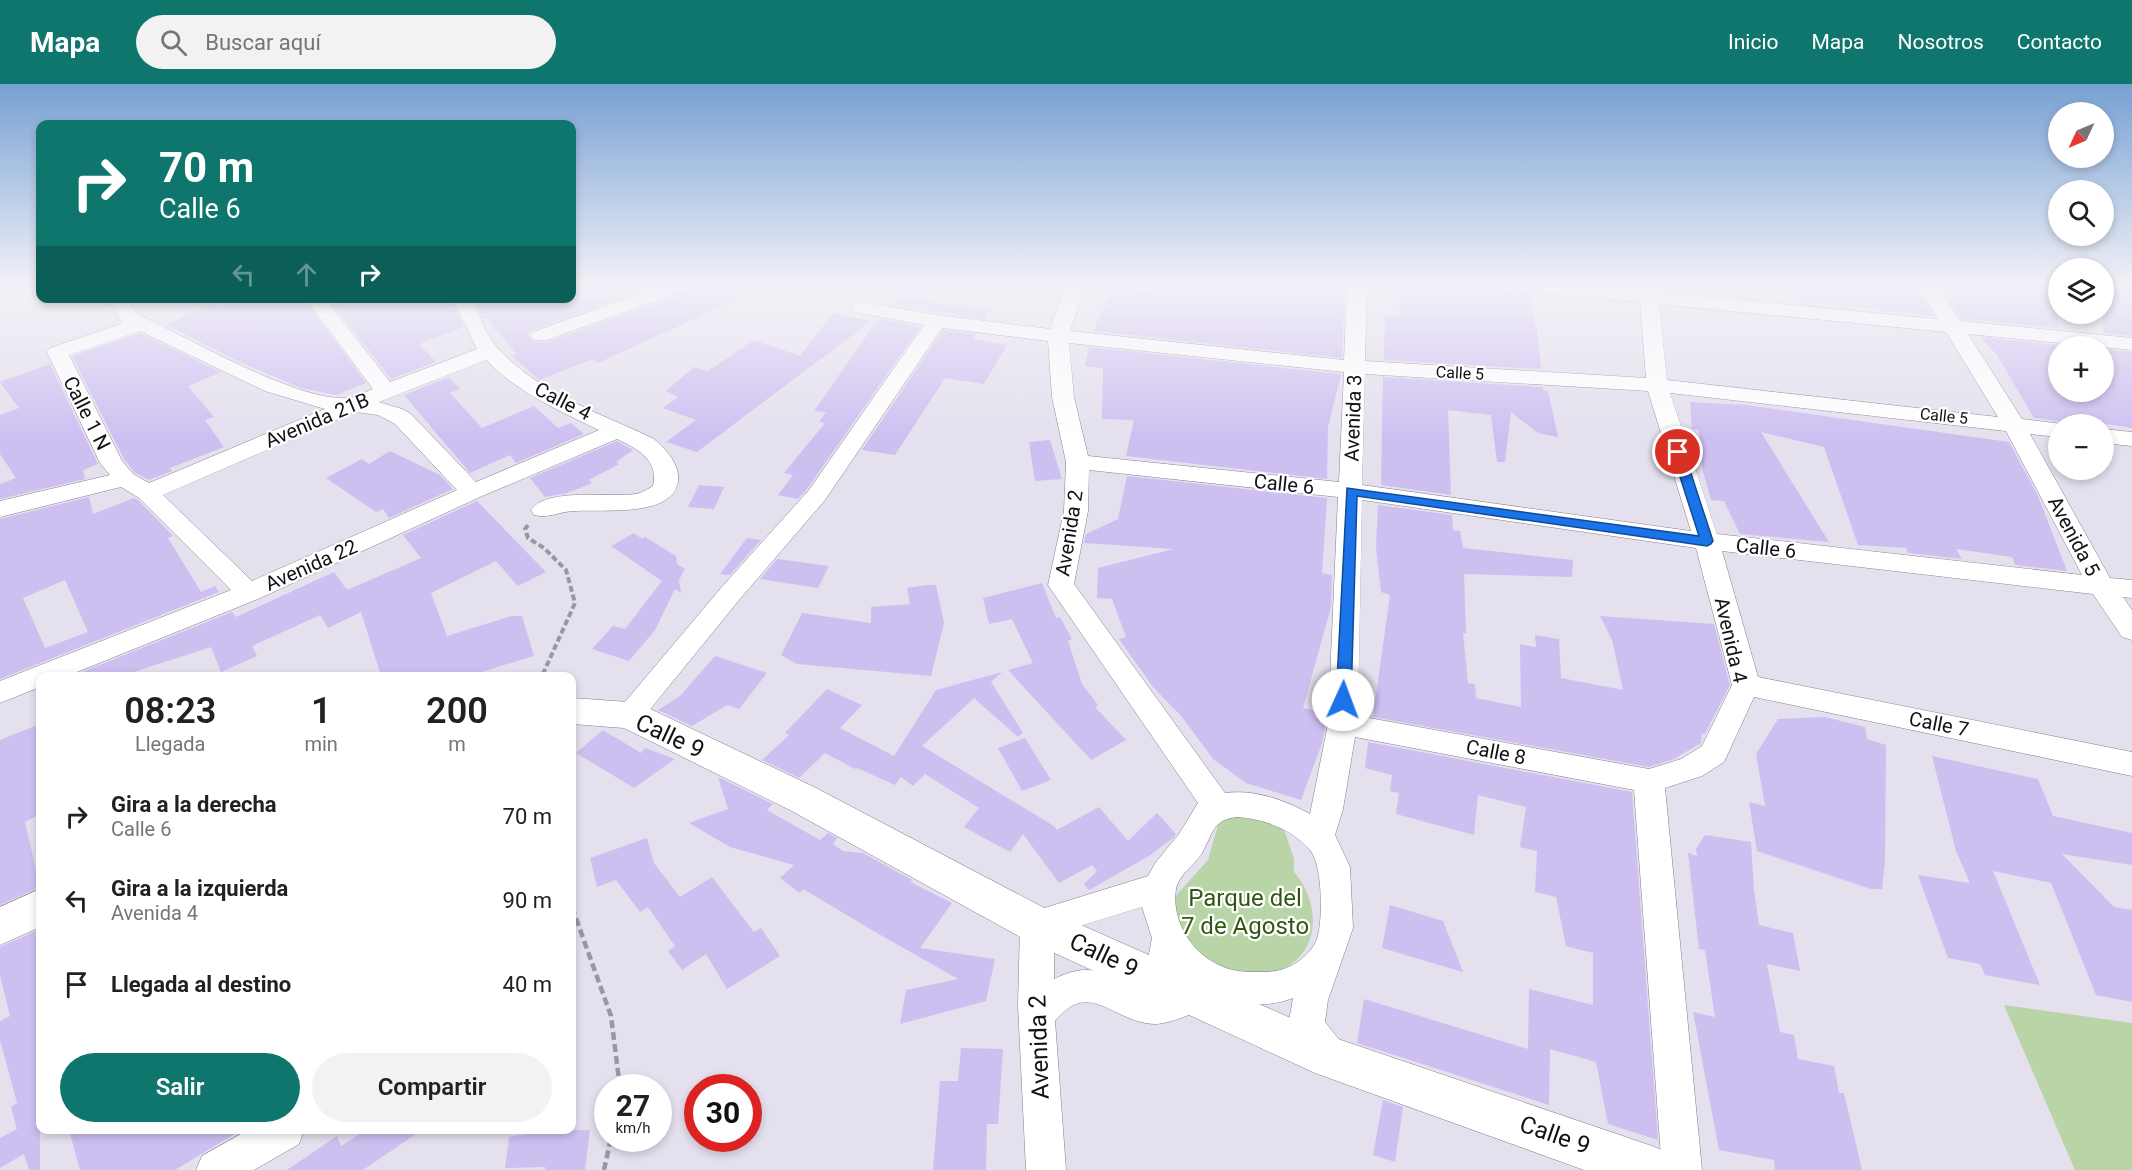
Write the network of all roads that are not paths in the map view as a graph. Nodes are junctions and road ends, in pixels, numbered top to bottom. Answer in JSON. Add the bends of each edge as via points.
{"nodes":[{"id":1,"x":107,"y":336,"type":"edge"},
{"id":2,"x":166,"y":336,"type":"edge"},
{"id":3,"x":343,"y":336,"type":"edge"},
{"id":4,"x":481,"y":336,"type":"edge"},
{"id":5,"x":927,"y":336,"type":"edge"},
{"id":6,"x":1058,"y":336,"type":"joint"},
{"id":7,"x":1356,"y":336,"type":"edge"},
{"id":8,"x":1652,"y":336,"type":"edge"},
{"id":9,"x":1959,"y":336,"type":"edge"},
{"id":10,"x":2053,"y":336,"type":"edge"},
{"id":11,"x":2132,"y":344,"type":"edge"},
{"id":12,"x":489,"y":351,"type":"junction"},
{"id":13,"x":1355,"y":367,"type":"junction"},
{"id":14,"x":1656,"y":385,"type":"junction"},
{"id":15,"x":386,"y":391,"type":"junction"},
{"id":16,"x":355,"y":405,"type":"junction"},
{"id":17,"x":2014,"y":424,"type":"junction"},
{"id":18,"x":2048,"y":429,"type":"edge"},
{"id":19,"x":618,"y":430,"type":"junction"},
{"id":20,"x":2114,"y":437,"type":"edge"},
{"id":21,"x":2132,"y":439,"type":"edge"},
{"id":22,"x":1078,"y":462,"type":"junction"},
{"id":23,"x":125,"y":478,"type":"junction"},
{"id":24,"x":1351,"y":491,"type":"junction"},
{"id":25,"x":472,"y":492,"type":"junction"},
{"id":26,"x":147,"y":493,"type":"junction"},
{"id":27,"x":0,"y":509,"type":"edge"},
{"id":28,"x":543,"y":510,"type":"road end"},
{"id":29,"x":1707,"y":541,"type":"junction"},
{"id":30,"x":2101,"y":585,"type":"junction"},
{"id":31,"x":2132,"y":589,"type":"edge"},
{"id":32,"x":249,"y":593,"type":"junction"},
{"id":33,"x":2132,"y":630,"type":"edge"},
{"id":34,"x":50,"y":672,"type":"edge"},
{"id":35,"x":36,"y":678,"type":"edge"},
{"id":36,"x":1746,"y":685,"type":"junction"},
{"id":37,"x":0,"y":692,"type":"edge"},
{"id":38,"x":576,"y":711,"type":"edge"},
{"id":39,"x":629,"y":715,"type":"junction"},
{"id":40,"x":1342,"y":724,"type":"junction"},
{"id":41,"x":2132,"y":764,"type":"edge"},
{"id":42,"x":1649,"y":781,"type":"junction"},
{"id":43,"x":1218,"y":808,"type":"junction"},
{"id":44,"x":1319,"y":836,"type":"junction"},
{"id":45,"x":1161,"y":886,"type":"junction"},
{"id":46,"x":36,"y":909,"type":"edge"},
{"id":47,"x":1037,"y":925,"type":"junction"},
{"id":48,"x":0,"y":927,"type":"edge"},
{"id":49,"x":1323,"y":962,"type":"junction"},
{"id":50,"x":1206,"y":989,"type":"junction"},
{"id":51,"x":1037,"y":1020,"type":"junction"},
{"id":52,"x":1331,"y":1058,"type":"junction"},
{"id":53,"x":278,"y":1134,"type":"edge"},
{"id":54,"x":1595,"y":1160,"type":"edge"},
{"id":55,"x":216,"y":1170,"type":"edge"},
{"id":56,"x":1046,"y":1170,"type":"edge"},
{"id":57,"x":1652,"y":1170,"type":"edge"},
{"id":58,"x":1682,"y":1170,"type":"edge"}],
"edges":[{"from":1,"to":23,"type":"street","name":"Calle 1 N","via":[[57,352],[112,463]]},
{"from":2,"to":16,"type":"street","via":[[260,383],[325,402]]},
{"from":3,"to":15,"type":"street"},
{"from":4,"to":12,"type":"street","name":"Calle 4"},
{"from":5,"to":39,"type":"street","via":[[818,495]]},
{"from":6,"to":13,"type":"street","name":"Calle 5"},
{"from":6,"to":22,"type":"street","name":"Avenida 2","via":[[1063,397]]},
{"from":7,"to":13,"type":"street","name":"Avenida 3"},
{"from":8,"to":14,"type":"street","name":"Avenida 4"},
{"from":9,"to":17,"type":"street","name":"Avenida 5"},
{"from":10,"to":11,"type":"street"},
{"from":12,"to":15,"type":"street","name":"Avenida 21B"},
{"from":12,"to":19,"type":"street","name":"Calle 4","via":[[538,390]]},
{"from":13,"to":14,"type":"street","name":"Calle 5"},
{"from":13,"to":24,"type":"street","name":"Avenida 3"},
{"from":14,"to":17,"type":"street","name":"Calle 5"},
{"from":14,"to":29,"type":"street","name":"Avenida 4"},
{"from":15,"to":16,"type":"street","name":"Avenida 21B"},
{"from":16,"to":25,"type":"street","via":[[392,411],[403,419]]},
{"from":16,"to":26,"type":"street","name":"Avenida 21B"},
{"from":17,"to":18,"type":"street","name":"Calle 5"},
{"from":17,"to":30,"type":"street","name":"Avenida 5"},
{"from":19,"to":25,"type":"street","name":"Avenida 22"},
{"from":19,"to":28,"type":"street","name":"Calle 4","via":[[646,444],[661,458],[668,475],[664,490],[648,500],[568,502]]},
{"from":20,"to":21,"type":"street"},
{"from":22,"to":24,"type":"street","name":"Calle 6"},
{"from":22,"to":43,"type":"street","name":"Avenida 2","via":[[1076,511],[1061,585]]},
{"from":23,"to":26,"type":"street","name":"Calle 1 N"},
{"from":23,"to":27,"type":"street"},
{"from":24,"to":29,"type":"street","name":"Calle 6"},
{"from":24,"to":40,"type":"street","name":"Avenida 3"},
{"from":25,"to":32,"type":"street","name":"Avenida 22"},
{"from":26,"to":32,"type":"street","name":"Calle 1 N"},
{"from":29,"to":30,"type":"street","name":"Calle 6"},
{"from":29,"to":36,"type":"street","name":"Avenida 4"},
{"from":30,"to":31,"type":"street","name":"Calle 6"},
{"from":30,"to":33,"type":"street","name":"Avenida 5"},
{"from":32,"to":34,"type":"street","name":"Avenida 22"},
{"from":35,"to":37,"type":"street","name":"Avenida 22"},
{"from":36,"to":41,"type":"street","name":"Calle 7"},
{"from":36,"to":42,"type":"street","name":"Avenida 4","via":[[1713,754],[1691,768]]},
{"from":38,"to":39,"type":"street","name":"Calle 9"},
{"from":39,"to":47,"type":"street","name":"Calle 9","via":[[803,799]]},
{"from":40,"to":42,"type":"street","name":"Calle 8"},
{"from":40,"to":44,"type":"street","name":"Avenida 3","via":[[1328,809]]},
{"from":42,"to":58,"type":"street"},
{"from":43,"to":44,"type":"street","via":[[1261,808],[1285,816]]},
{"from":43,"to":45,"type":"street","via":[[1208,813],[1188,848],[1170,866]]},
{"from":44,"to":49,"type":"street","via":[[1331,855],[1337,915],[1334,940]]},
{"from":45,"to":47,"type":"street"},
{"from":45,"to":50,"type":"street","via":[[1159,914],[1169,940],[1166,954],[1173,981]]},
{"from":46,"to":48,"type":"street"},
{"from":47,"to":50,"type":"street","name":"Calle 9"},
{"from":47,"to":51,"type":"street","name":"Avenida 2"},
{"from":49,"to":50,"type":"street","via":[[1302,979],[1275,988]]},
{"from":49,"to":52,"type":"street","via":[[1306,1014],[1306,1027]]},
{"from":50,"to":51,"type":"street","via":[[1156,1008],[1095,984],[1083,984],[1051,999]]},
{"from":50,"to":52,"type":"street","name":"Calle 9"},
{"from":51,"to":56,"type":"street","name":"Avenida 2"},
{"from":52,"to":54,"type":"street","name":"Calle 9"},
{"from":53,"to":55,"type":"street"},
{"from":54,"to":57,"type":"street","name":"Calle 9"}]}
